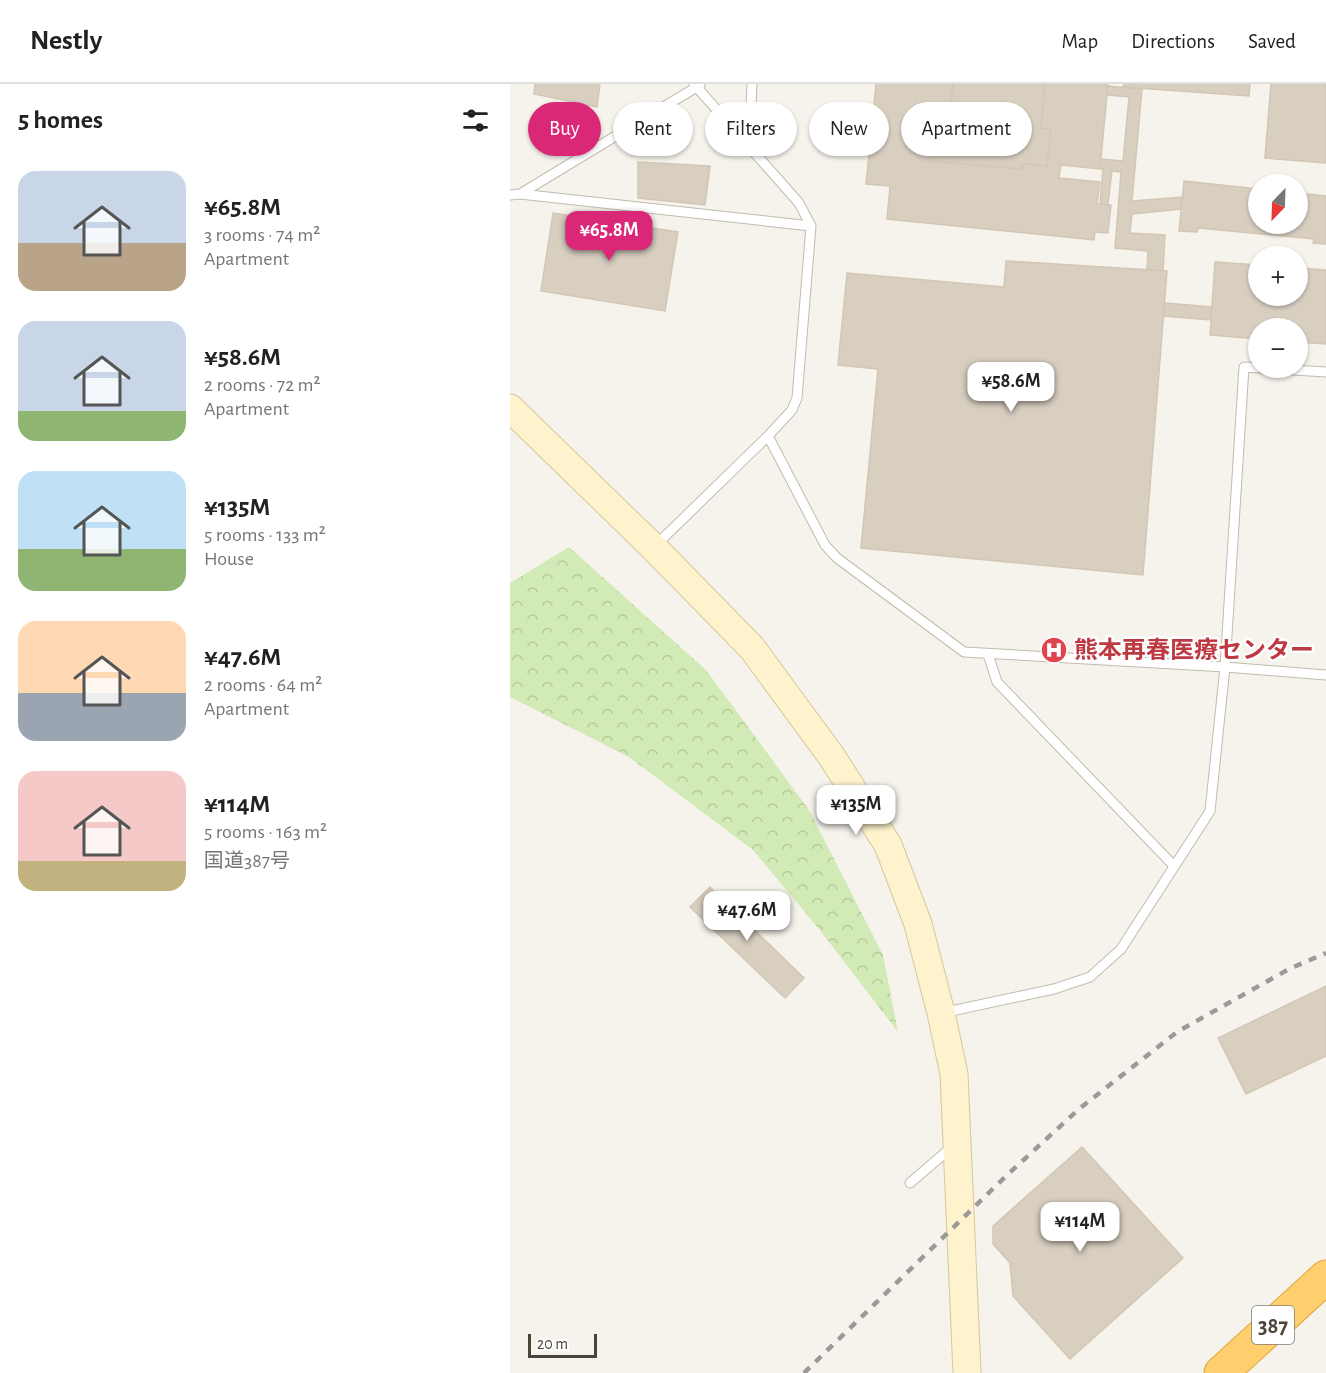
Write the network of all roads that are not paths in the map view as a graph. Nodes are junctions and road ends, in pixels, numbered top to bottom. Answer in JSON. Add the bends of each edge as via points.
{"nodes":[{"id":1,"x":752,"y":84,"type":"edge"},
{"id":2,"x":698,"y":85,"type":"edge"},
{"id":3,"x":712,"y":102,"type":"edge"},
{"id":4,"x":751,"y":102,"type":"edge"},
{"id":5,"x":758,"y":156,"type":"edge"},
{"id":6,"x":515,"y":195,"type":"edge"},
{"id":7,"x":811,"y":226,"type":"junction"},
{"id":8,"x":1326,"y":372,"type":"edge"},
{"id":9,"x":510,"y":408,"type":"edge"},
{"id":10,"x":768,"y":436,"type":"junction"},
{"id":11,"x":653,"y":548,"type":"junction"},
{"id":12,"x":988,"y":654,"type":"junction"},
{"id":13,"x":1225,"y":667,"type":"junction"},
{"id":14,"x":1326,"y":675,"type":"edge"},
{"id":15,"x":1174,"y":866,"type":"junction"},
{"id":16,"x":941,"y":1013,"type":"junction"},
{"id":17,"x":957,"y":1143,"type":"junction"},
{"id":18,"x":910,"y":1183,"type":"dead end"},
{"id":19,"x":1326,"y":1277,"type":"edge"},
{"id":20,"x":967,"y":1373,"type":"edge"},
{"id":21,"x":1221,"y":1373,"type":"edge"}],
"edges":[{"from":1,"to":4,"type":"lane"},
{"from":2,"to":3,"type":"lane"},
{"from":2,"to":6,"type":"lane"},
{"from":5,"to":7,"type":"lane","via":[[799,203]]},
{"from":6,"to":7,"type":"lane"},
{"from":7,"to":10,"type":"lane","via":[[797,398],[792,410]]},
{"from":8,"to":13,"type":"lane","via":[[1244,366]]},
{"from":9,"to":11,"type":"street"},
{"from":10,"to":11,"type":"lane"},
{"from":10,"to":12,"type":"lane","via":[[825,545],[837,558],[964,652]]},
{"from":11,"to":16,"type":"street","via":[[752,648],[832,757],[888,845],[918,924]]},
{"from":12,"to":13,"type":"lane"},
{"from":12,"to":15,"type":"lane","via":[[997,682]]},
{"from":13,"to":14,"type":"lane"},
{"from":13,"to":15,"type":"lane","via":[[1210,811]]},
{"from":15,"to":16,"type":"lane","via":[[1121,949],[1090,977]]},
{"from":16,"to":17,"type":"street","via":[[954,1074]]},
{"from":17,"to":18,"type":"lane"},
{"from":17,"to":20,"type":"street"},
{"from":19,"to":21,"type":"highway","number":"387"}]}
